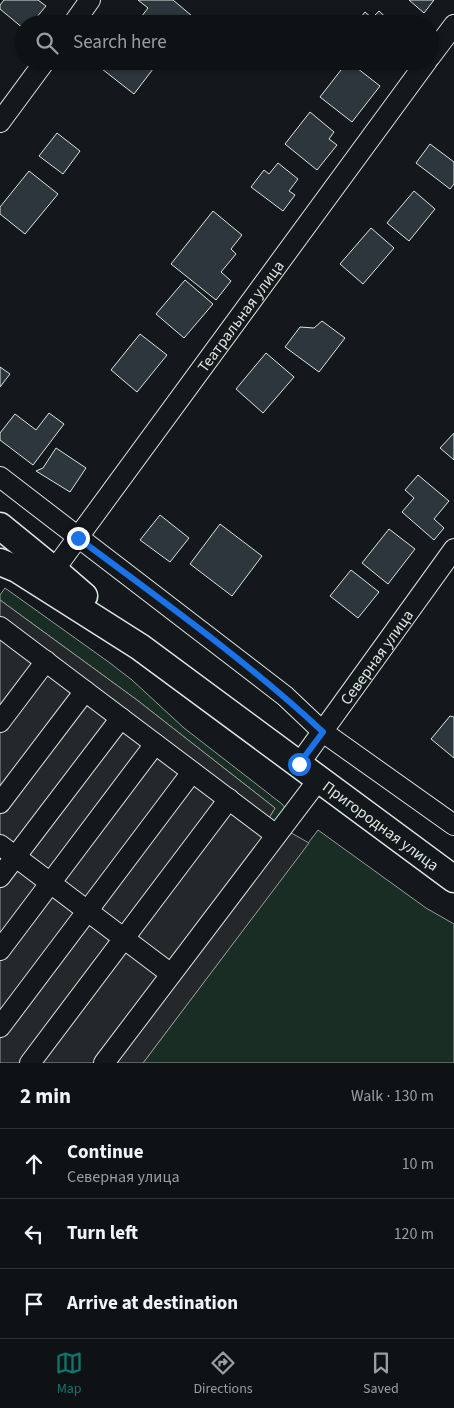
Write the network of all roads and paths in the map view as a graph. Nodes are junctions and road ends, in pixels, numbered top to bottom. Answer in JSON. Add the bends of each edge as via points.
{"nodes":[{"id":1,"x":90,"y":0,"type":"edge"},
{"id":2,"x":79,"y":15,"type":"edge"},
{"id":3,"x":454,"y":24,"type":"edge"},
{"id":4,"x":439,"y":45,"type":"edge"},
{"id":5,"x":38,"y":70,"type":"edge"},
{"id":6,"x":420,"y":70,"type":"edge"},
{"id":7,"x":0,"y":122,"type":"edge"},
{"id":8,"x":0,"y":477,"type":"edge"},
{"id":9,"x":0,"y":526,"type":"edge"},
{"id":10,"x":78,"y":538,"type":"junction"},
{"id":11,"x":454,"y":549,"type":"edge"},
{"id":12,"x":0,"y":562,"type":"edge"},
{"id":13,"x":54,"y":570,"type":"junction"},
{"id":14,"x":2,"y":633,"type":"edge"},
{"id":15,"x":140,"y":647,"type":"junction"},
{"id":16,"x":46,"y":661,"type":"junction"},
{"id":17,"x":85,"y":690,"type":"junction"},
{"id":18,"x":120,"y":718,"type":"junction"},
{"id":19,"x":0,"y":722,"type":"edge"},
{"id":20,"x":323,"y":732,"type":"junction"},
{"id":21,"x":155,"y":744,"type":"junction"},
{"id":22,"x":192,"y":772,"type":"junction"},
{"id":23,"x":309,"y":772,"type":"junction"},
{"id":24,"x":229,"y":799,"type":"junction"},
{"id":25,"x":0,"y":803,"type":"edge"},
{"id":26,"x":454,"y":825,"type":"edge"},
{"id":27,"x":276,"y":835,"type":"junction"},
{"id":28,"x":8,"y":851,"type":"edge"},
{"id":29,"x":0,"y":877,"type":"edge"},
{"id":30,"x":454,"y":878,"type":"edge"},
{"id":31,"x":50,"y":883,"type":"junction"},
{"id":32,"x":87,"y":911,"type":"junction"},
{"id":33,"x":124,"y":938,"type":"junction"},
{"id":34,"x":0,"y":950,"type":"edge"},
{"id":35,"x":171,"y":974,"type":"junction"},
{"id":36,"x":0,"y":1026,"type":"edge"},
{"id":37,"x":30,"y":1063,"type":"edge"},
{"id":38,"x":104,"y":1063,"type":"edge"}],
"edges":[{"from":1,"to":2,"type":"street"},
{"from":3,"to":4,"type":"street"},
{"from":5,"to":7,"type":"street"},
{"from":6,"to":10,"type":"street","name":"Театральная улица"},
{"from":8,"to":10,"type":"street"},
{"from":9,"to":13,"type":"main road","name":"Пригородная улица"},
{"from":10,"to":13,"type":"street","name":"Театральная улица"},
{"from":10,"to":20,"type":"street","via":[[285,696]]},
{"from":11,"to":20,"type":"street","name":"Северная улица"},
{"from":12,"to":15,"type":"main road","name":"Пригородная улица","via":[[17,569]]},
{"from":13,"to":15,"type":"main road","name":"Пригородная улица"},
{"from":14,"to":16,"type":"street"},
{"from":15,"to":23,"type":"main road","name":"Пригородная улица"},
{"from":16,"to":17,"type":"street"},
{"from":16,"to":19,"type":"street"},
{"from":17,"to":18,"type":"street"},
{"from":17,"to":25,"type":"street"},
{"from":18,"to":21,"type":"street"},
{"from":18,"to":28,"type":"street"},
{"from":20,"to":23,"type":"street","name":"Северная улица"},
{"from":20,"to":26,"type":"street"},
{"from":21,"to":22,"type":"street"},
{"from":21,"to":31,"type":"street"},
{"from":22,"to":24,"type":"street"},
{"from":22,"to":32,"type":"street"},
{"from":23,"to":27,"type":"street","name":"Северная улица"},
{"from":23,"to":30,"type":"main road","name":"Пригородная улица"},
{"from":24,"to":27,"type":"street"},
{"from":24,"to":33,"type":"street"},
{"from":27,"to":35,"type":"street","name":"Северная улица"},
{"from":28,"to":29,"type":"street"},
{"from":28,"to":31,"type":"street"},
{"from":31,"to":32,"type":"street"},
{"from":31,"to":34,"type":"street"},
{"from":32,"to":33,"type":"street"},
{"from":32,"to":36,"type":"street"},
{"from":33,"to":35,"type":"street"},
{"from":33,"to":37,"type":"street"},
{"from":35,"to":38,"type":"street","name":"Северная улица"}]}
